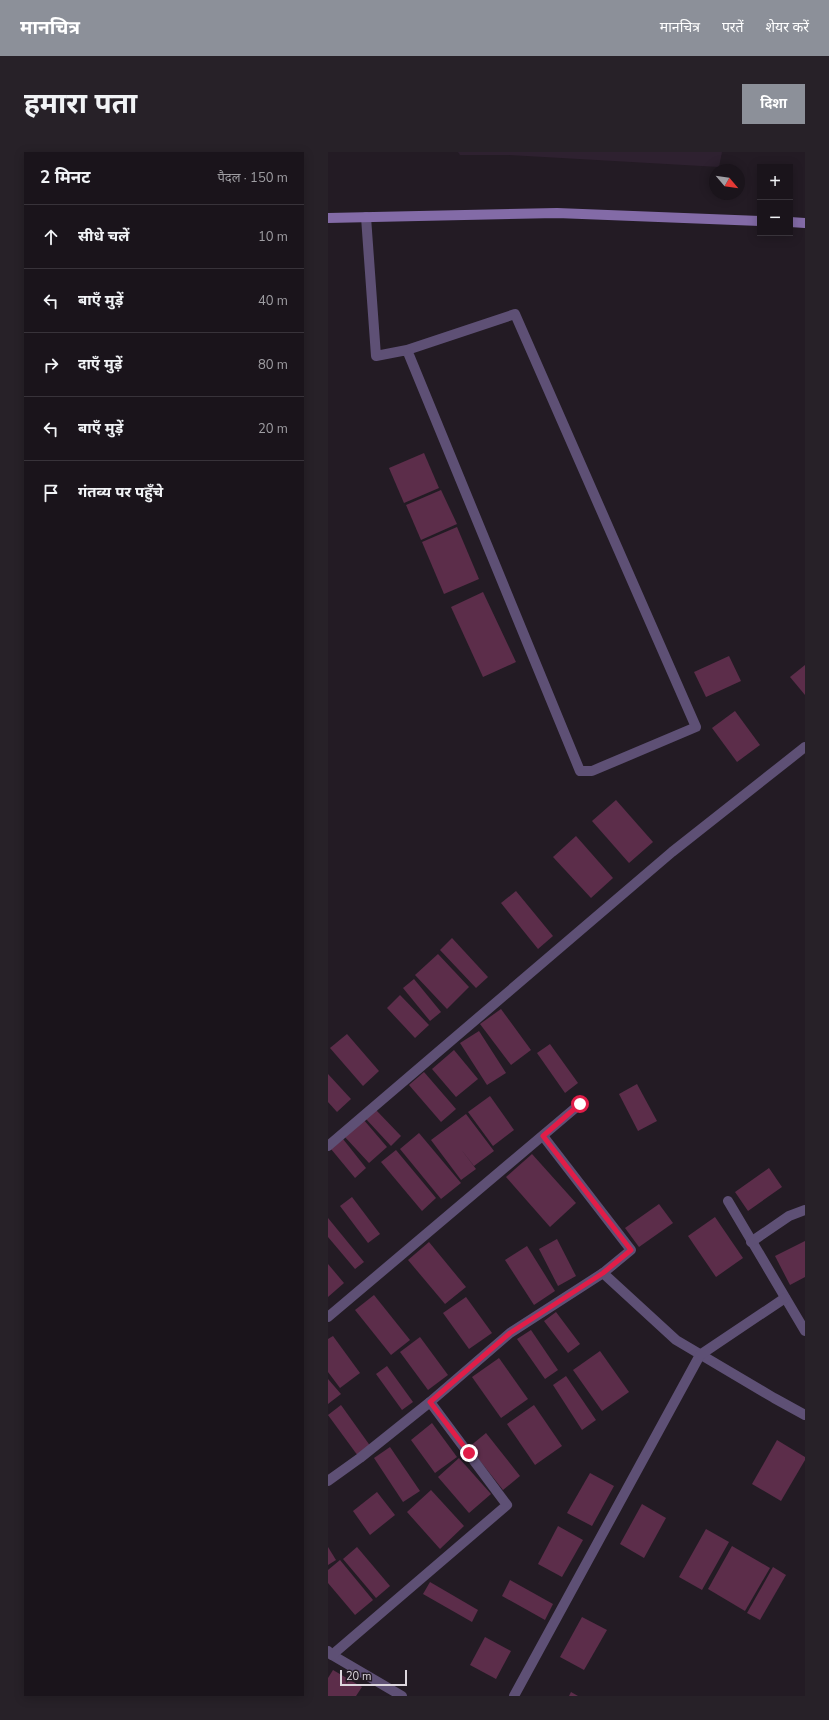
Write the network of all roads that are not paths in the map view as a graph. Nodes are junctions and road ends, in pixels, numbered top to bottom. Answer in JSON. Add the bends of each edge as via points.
{"nodes":[{"id":1,"x":366,"y":217,"type":"junction"},
{"id":2,"x":328,"y":218,"type":"edge"},
{"id":3,"x":757,"y":221,"type":"edge"},
{"id":4,"x":793,"y":222,"type":"edge"},
{"id":5,"x":805,"y":222,"type":"edge"},
{"id":6,"x":407,"y":350,"type":"junction"},
{"id":7,"x":805,"y":747,"type":"edge"},
{"id":8,"x":580,"y":1104,"type":"dead end"},
{"id":9,"x":543,"y":1136,"type":"junction"},
{"id":10,"x":328,"y":1146,"type":"edge"},
{"id":11,"x":728,"y":1201,"type":"dead end"},
{"id":12,"x":805,"y":1210,"type":"edge"},
{"id":13,"x":751,"y":1242,"type":"junction"},
{"id":14,"x":603,"y":1273,"type":"junction"},
{"id":15,"x":785,"y":1298,"type":"junction"},
{"id":16,"x":328,"y":1317,"type":"edge"},
{"id":17,"x":805,"y":1331,"type":"edge"},
{"id":18,"x":700,"y":1354,"type":"junction"},
{"id":19,"x":430,"y":1402,"type":"junction"},
{"id":20,"x":805,"y":1415,"type":"edge"},
{"id":21,"x":328,"y":1481,"type":"edge"},
{"id":22,"x":330,"y":1653,"type":"edge"},
{"id":23,"x":402,"y":1696,"type":"edge"},
{"id":24,"x":514,"y":1696,"type":"edge"}],
"edges":[{"from":1,"to":2,"type":"main road"},
{"from":1,"to":3,"type":"main road","via":[[557,213]]},
{"from":1,"to":6,"type":"street","via":[[376,356]]},
{"from":4,"to":5,"type":"main road"},
{"from":6,"to":6,"type":"street","via":[[580,771],[592,771],[696,727],[515,314]]},
{"from":7,"to":10,"type":"street","via":[[672,852]]},
{"from":8,"to":9,"type":"street"},
{"from":9,"to":14,"type":"street","via":[[631,1250]]},
{"from":9,"to":16,"type":"street"},
{"from":11,"to":13,"type":"street"},
{"from":12,"to":13,"type":"street","via":[[789,1216]]},
{"from":13,"to":15,"type":"street"},
{"from":14,"to":18,"type":"street","via":[[676,1340]]},
{"from":14,"to":19,"type":"street","via":[[510,1333]]},
{"from":15,"to":17,"type":"street"},
{"from":15,"to":18,"type":"street"},
{"from":18,"to":20,"type":"street"},
{"from":18,"to":24,"type":"street"},
{"from":19,"to":21,"type":"street"},
{"from":19,"to":22,"type":"street","via":[[507,1505]]},
{"from":22,"to":23,"type":"street"}]}
